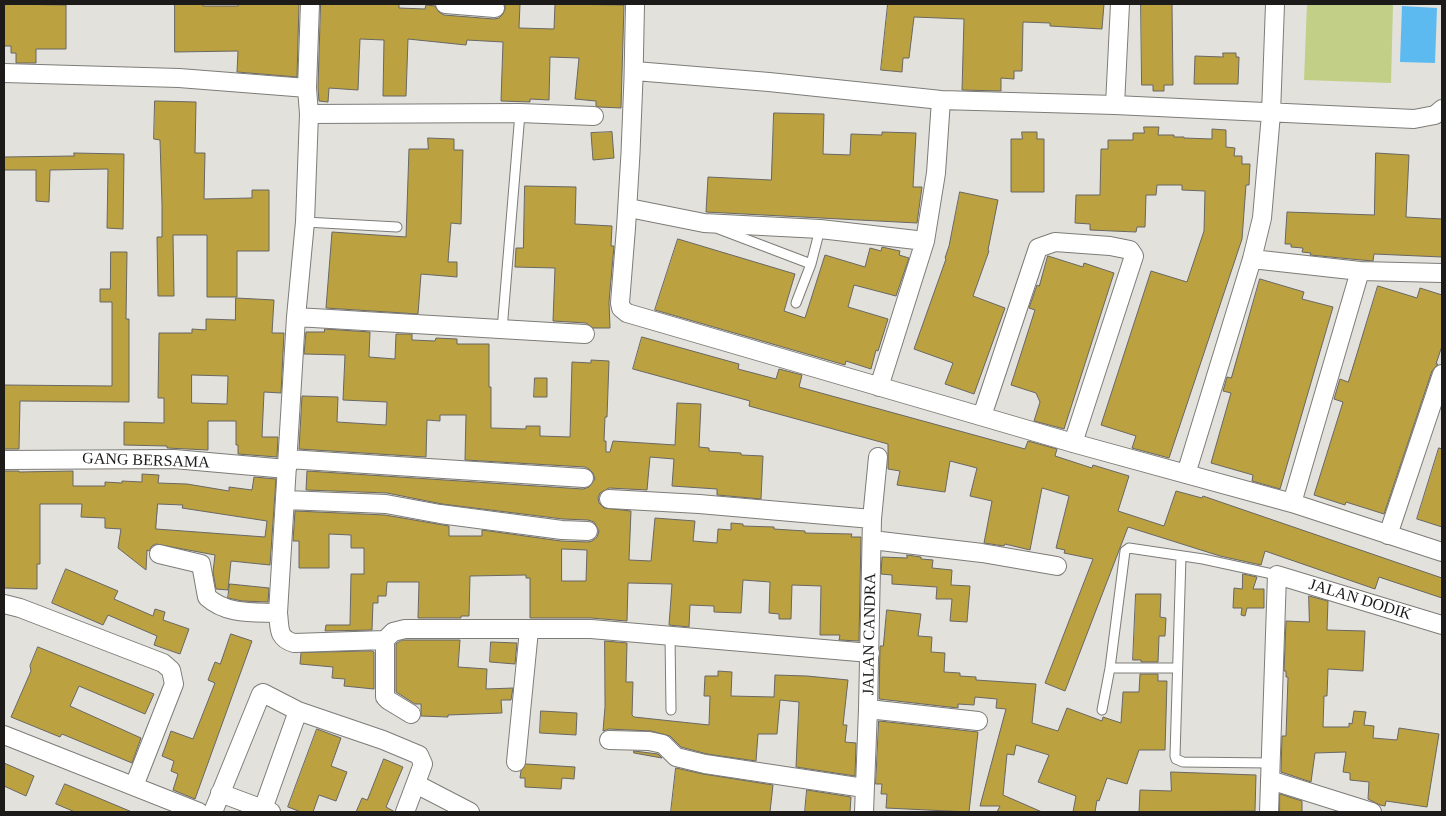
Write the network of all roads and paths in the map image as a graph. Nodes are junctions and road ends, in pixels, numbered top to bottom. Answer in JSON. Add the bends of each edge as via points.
{"nodes":[{"id":1,"x":310,"y":4,"type":"edge"},
{"id":2,"x":445,"y":4,"type":"edge"},
{"id":3,"x":635,"y":4,"type":"edge"},
{"id":4,"x":1120,"y":4,"type":"edge"},
{"id":5,"x":1275,"y":4,"type":"edge"},
{"id":6,"x":494,"y":8,"type":"dead end"},
{"id":7,"x":634,"y":71,"type":"junction"},
{"id":8,"x":4,"y":73,"type":"edge"},
{"id":9,"x":307,"y":88,"type":"junction"},
{"id":10,"x":941,"y":100,"type":"junction"},
{"id":11,"x":1115,"y":105,"type":"junction"},
{"id":12,"x":1442,"y":109,"type":"edge"},
{"id":13,"x":520,"y":112,"type":"junction"},
{"id":14,"x":309,"y":114,"type":"junction"},
{"id":15,"x":1271,"y":114,"type":"junction"},
{"id":16,"x":594,"y":116,"type":"dead end"},
{"id":17,"x":629,"y":208,"type":"junction"},
{"id":18,"x":305,"y":222,"type":"junction"},
{"id":19,"x":704,"y":223,"type":"junction"},
{"id":20,"x":397,"y":227,"type":"dead end"},
{"id":21,"x":820,"y":229,"type":"junction"},
{"id":22,"x":925,"y":241,"type":"junction"},
{"id":23,"x":1252,"y":259,"type":"junction"},
{"id":24,"x":811,"y":264,"type":"junction"},
{"id":25,"x":1360,"y":271,"type":"junction"},
{"id":26,"x":1442,"y":274,"type":"edge"},
{"id":27,"x":796,"y":303,"type":"dead end"},
{"id":28,"x":296,"y":317,"type":"junction"},
{"id":29,"x":502,"y":330,"type":"junction"},
{"id":30,"x":585,"y":334,"type":"dead end"},
{"id":31,"x":1442,"y":374,"type":"edge"},
{"id":32,"x":879,"y":387,"type":"junction"},
{"id":33,"x":982,"y":416,"type":"junction"},
{"id":34,"x":1073,"y":443,"type":"junction"},
{"id":35,"x":878,"y":457,"type":"dead end"},
{"id":36,"x":4,"y":460,"type":"edge"},
{"id":37,"x":288,"y":464,"type":"junction"},
{"id":38,"x":1186,"y":474,"type":"junction"},
{"id":39,"x":584,"y":478,"type":"dead end"},
{"id":40,"x":609,"y":499,"type":"dead end"},
{"id":41,"x":286,"y":500,"type":"junction"},
{"id":42,"x":1292,"y":503,"type":"junction"},
{"id":43,"x":872,"y":518,"type":"junction"},
{"id":44,"x":588,"y":531,"type":"dead end"},
{"id":45,"x":1388,"y":535,"type":"junction"},
{"id":46,"x":872,"y":540,"type":"junction"},
{"id":47,"x":1442,"y":552,"type":"edge"},
{"id":48,"x":160,"y":554,"type":"dead end"},
{"id":49,"x":1182,"y":556,"type":"junction"},
{"id":50,"x":1057,"y":566,"type":"dead end"},
{"id":51,"x":1277,"y":575,"type":"junction"},
{"id":52,"x":4,"y":604,"type":"edge"},
{"id":53,"x":278,"y":613,"type":"junction"},
{"id":54,"x":1442,"y":625,"type":"edge"},
{"id":55,"x":529,"y":630,"type":"junction"},
{"id":56,"x":670,"y":636,"type":"junction"},
{"id":57,"x":385,"y":640,"type":"junction"},
{"id":58,"x":870,"y":653,"type":"junction"},
{"id":59,"x":1110,"y":668,"type":"junction"},
{"id":60,"x":1177,"y":668,"type":"junction"},
{"id":61,"x":671,"y":710,"type":"dead end"},
{"id":62,"x":868,"y":710,"type":"junction"},
{"id":63,"x":1102,"y":710,"type":"dead end"},
{"id":64,"x":298,"y":711,"type":"junction"},
{"id":65,"x":411,"y":714,"type":"dead end"},
{"id":66,"x":978,"y":720,"type":"dead end"},
{"id":67,"x":4,"y":736,"type":"edge"},
{"id":68,"x":609,"y":740,"type":"dead end"},
{"id":69,"x":516,"y":762,"type":"dead end"},
{"id":70,"x":1270,"y":772,"type":"junction"},
{"id":71,"x":416,"y":784,"type":"junction"},
{"id":72,"x":134,"y":786,"type":"junction"},
{"id":73,"x":864,"y":788,"type":"junction"},
{"id":74,"x":220,"y":793,"type":"junction"},
{"id":75,"x":267,"y":810,"type":"edge"},
{"id":76,"x":199,"y":812,"type":"edge"},
{"id":77,"x":213,"y":812,"type":"edge"},
{"id":78,"x":405,"y":812,"type":"edge"},
{"id":79,"x":470,"y":812,"type":"edge"},
{"id":80,"x":864,"y":812,"type":"edge"},
{"id":81,"x":1270,"y":812,"type":"edge"},
{"id":82,"x":1372,"y":812,"type":"edge"}],
"edges":[{"from":1,"to":9,"type":"street"},
{"from":2,"to":6,"type":"street"},
{"from":3,"to":7,"type":"street"},
{"from":4,"to":11,"type":"street"},
{"from":5,"to":15,"type":"street"},
{"from":7,"to":10,"type":"street"},
{"from":7,"to":17,"type":"street"},
{"from":8,"to":9,"type":"street","via":[[179,78]]},
{"from":9,"to":14,"type":"street"},
{"from":10,"to":11,"type":"street"},
{"from":10,"to":22,"type":"street","via":[[936,173]]},
{"from":11,"to":15,"type":"street"},
{"from":12,"to":15,"type":"street","via":[[1435,115],[1414,120]]},
{"from":13,"to":14,"type":"street"},
{"from":13,"to":16,"type":"street"},
{"from":13,"to":29,"type":"lane"},
{"from":14,"to":18,"type":"street"},
{"from":15,"to":23,"type":"street","via":[[1262,218]]},
{"from":17,"to":19,"type":"street"},
{"from":17,"to":32,"type":"street","via":[[620,303],[627,313]]},
{"from":18,"to":20,"type":"lane"},
{"from":18,"to":28,"type":"street"},
{"from":19,"to":21,"type":"street"},
{"from":19,"to":24,"type":"lane"},
{"from":21,"to":22,"type":"street"},
{"from":21,"to":24,"type":"lane"},
{"from":22,"to":32,"type":"street"},
{"from":23,"to":25,"type":"street"},
{"from":23,"to":38,"type":"street"},
{"from":24,"to":27,"type":"lane"},
{"from":25,"to":26,"type":"street"},
{"from":25,"to":42,"type":"street"},
{"from":28,"to":29,"type":"street"},
{"from":28,"to":37,"type":"street"},
{"from":29,"to":30,"type":"street"},
{"from":31,"to":45,"type":"street"},
{"from":32,"to":33,"type":"street"},
{"from":33,"to":34,"type":"street"},
{"from":33,"to":34,"type":"street","via":[[1038,248],[1055,242],[1130,250],[1134,256]]},
{"from":34,"to":38,"type":"street"},
{"from":35,"to":43,"type":"street","name":"JALAN CANDRA"},
{"from":36,"to":37,"type":"street","name":"GANG BERSAMA","via":[[174,459]]},
{"from":37,"to":39,"type":"street","name":"GANG BERSAMA"},
{"from":37,"to":41,"type":"street"},
{"from":38,"to":42,"type":"street"},
{"from":40,"to":43,"type":"street"},
{"from":41,"to":44,"type":"street","via":[[386,504],[440,514]]},
{"from":41,"to":53,"type":"street"},
{"from":42,"to":45,"type":"street"},
{"from":43,"to":46,"type":"street","name":"JALAN CANDRA"},
{"from":45,"to":47,"type":"street"},
{"from":46,"to":50,"type":"street"},
{"from":46,"to":58,"type":"street","name":"JALAN CANDRA"},
{"from":48,"to":53,"type":"street","via":[[201,564],[204,592],[221,607],[232,611]]},
{"from":49,"to":51,"type":"lane"},
{"from":49,"to":59,"type":"lane","via":[[1138,548],[1125,551]]},
{"from":49,"to":60,"type":"lane"},
{"from":51,"to":54,"type":"street","name":"JALAN DODIK"},
{"from":51,"to":70,"type":"street"},
{"from":52,"to":72,"type":"street","via":[[163,663],[171,670],[174,684]]},
{"from":53,"to":57,"type":"street","via":[[281,636],[285,641]]},
{"from":55,"to":56,"type":"street","via":[[591,629]]},
{"from":55,"to":57,"type":"street","via":[[405,629],[393,632]]},
{"from":55,"to":69,"type":"street"},
{"from":56,"to":58,"type":"street"},
{"from":56,"to":61,"type":"lane"},
{"from":57,"to":65,"type":"street","via":[[385,697]]},
{"from":58,"to":62,"type":"street","name":"JALAN CANDRA"},
{"from":59,"to":60,"type":"lane"},
{"from":59,"to":63,"type":"lane"},
{"from":60,"to":70,"type":"lane","via":[[1176,759]]},
{"from":62,"to":66,"type":"street"},
{"from":62,"to":73,"type":"street","name":"JALAN CANDRA"},
{"from":64,"to":71,"type":"street","via":[[416,752],[423,764]]},
{"from":64,"to":74,"type":"street","via":[[262,693]]},
{"from":64,"to":75,"type":"street"},
{"from":67,"to":72,"type":"street"},
{"from":68,"to":73,"type":"street","via":[[649,741],[663,744],[676,757],[705,764]]},
{"from":70,"to":81,"type":"street"},
{"from":70,"to":82,"type":"street"},
{"from":71,"to":78,"type":"street"},
{"from":71,"to":79,"type":"street"},
{"from":72,"to":76,"type":"street"},
{"from":73,"to":80,"type":"street","name":"JALAN CANDRA"},
{"from":74,"to":75,"type":"street"},
{"from":74,"to":77,"type":"street"}]}
